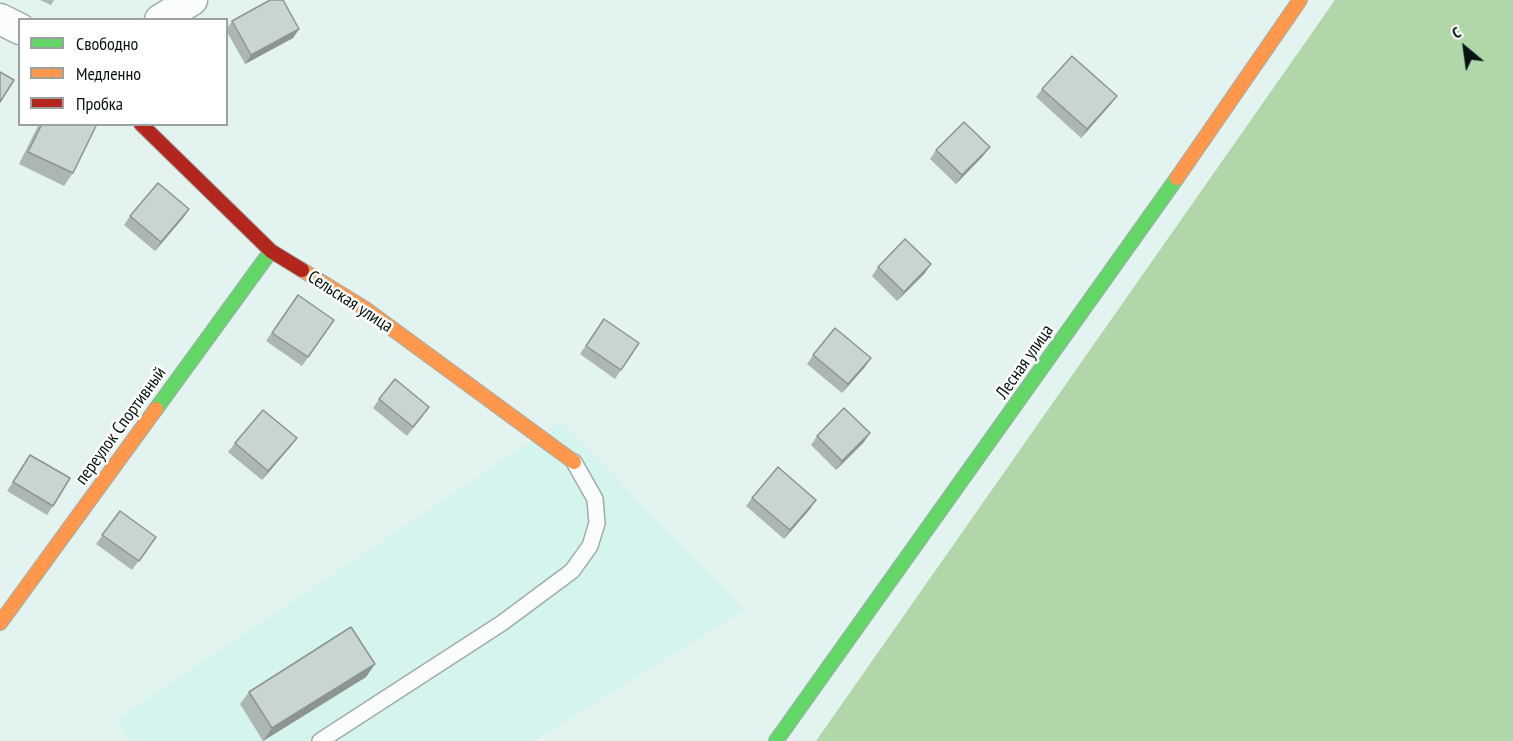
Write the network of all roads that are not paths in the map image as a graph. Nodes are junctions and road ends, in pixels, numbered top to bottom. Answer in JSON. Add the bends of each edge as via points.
{"nodes":[{"id":1,"x":192,"y":0,"type":"edge"},
{"id":2,"x":1300,"y":0,"type":"edge"},
{"id":3,"x":163,"y":18,"type":"edge"},
{"id":4,"x":0,"y":19,"type":"edge"},
{"id":5,"x":18,"y":29,"type":"edge"},
{"id":6,"x":143,"y":126,"type":"edge"},
{"id":7,"x":271,"y":251,"type":"junction"},
{"id":8,"x":574,"y":462,"type":"joint"},
{"id":9,"x":0,"y":622,"type":"edge"},
{"id":10,"x":320,"y":741,"type":"edge"},
{"id":11,"x":776,"y":741,"type":"edge"}],
"edges":[{"from":1,"to":3,"type":"street"},
{"from":2,"to":11,"type":"street","name":"Лесная улица","via":[[1146,224]]},
{"from":4,"to":5,"type":"street"},
{"from":6,"to":7,"type":"street","name":"Сельская улица"},
{"from":7,"to":8,"type":"street","name":"Сельская улица","via":[[364,308]]},
{"from":7,"to":9,"type":"street","name":"переулок Спортивный"},
{"from":8,"to":10,"type":"lane","via":[[595,499],[597,523],[590,546],[572,572],[502,623]]}]}
